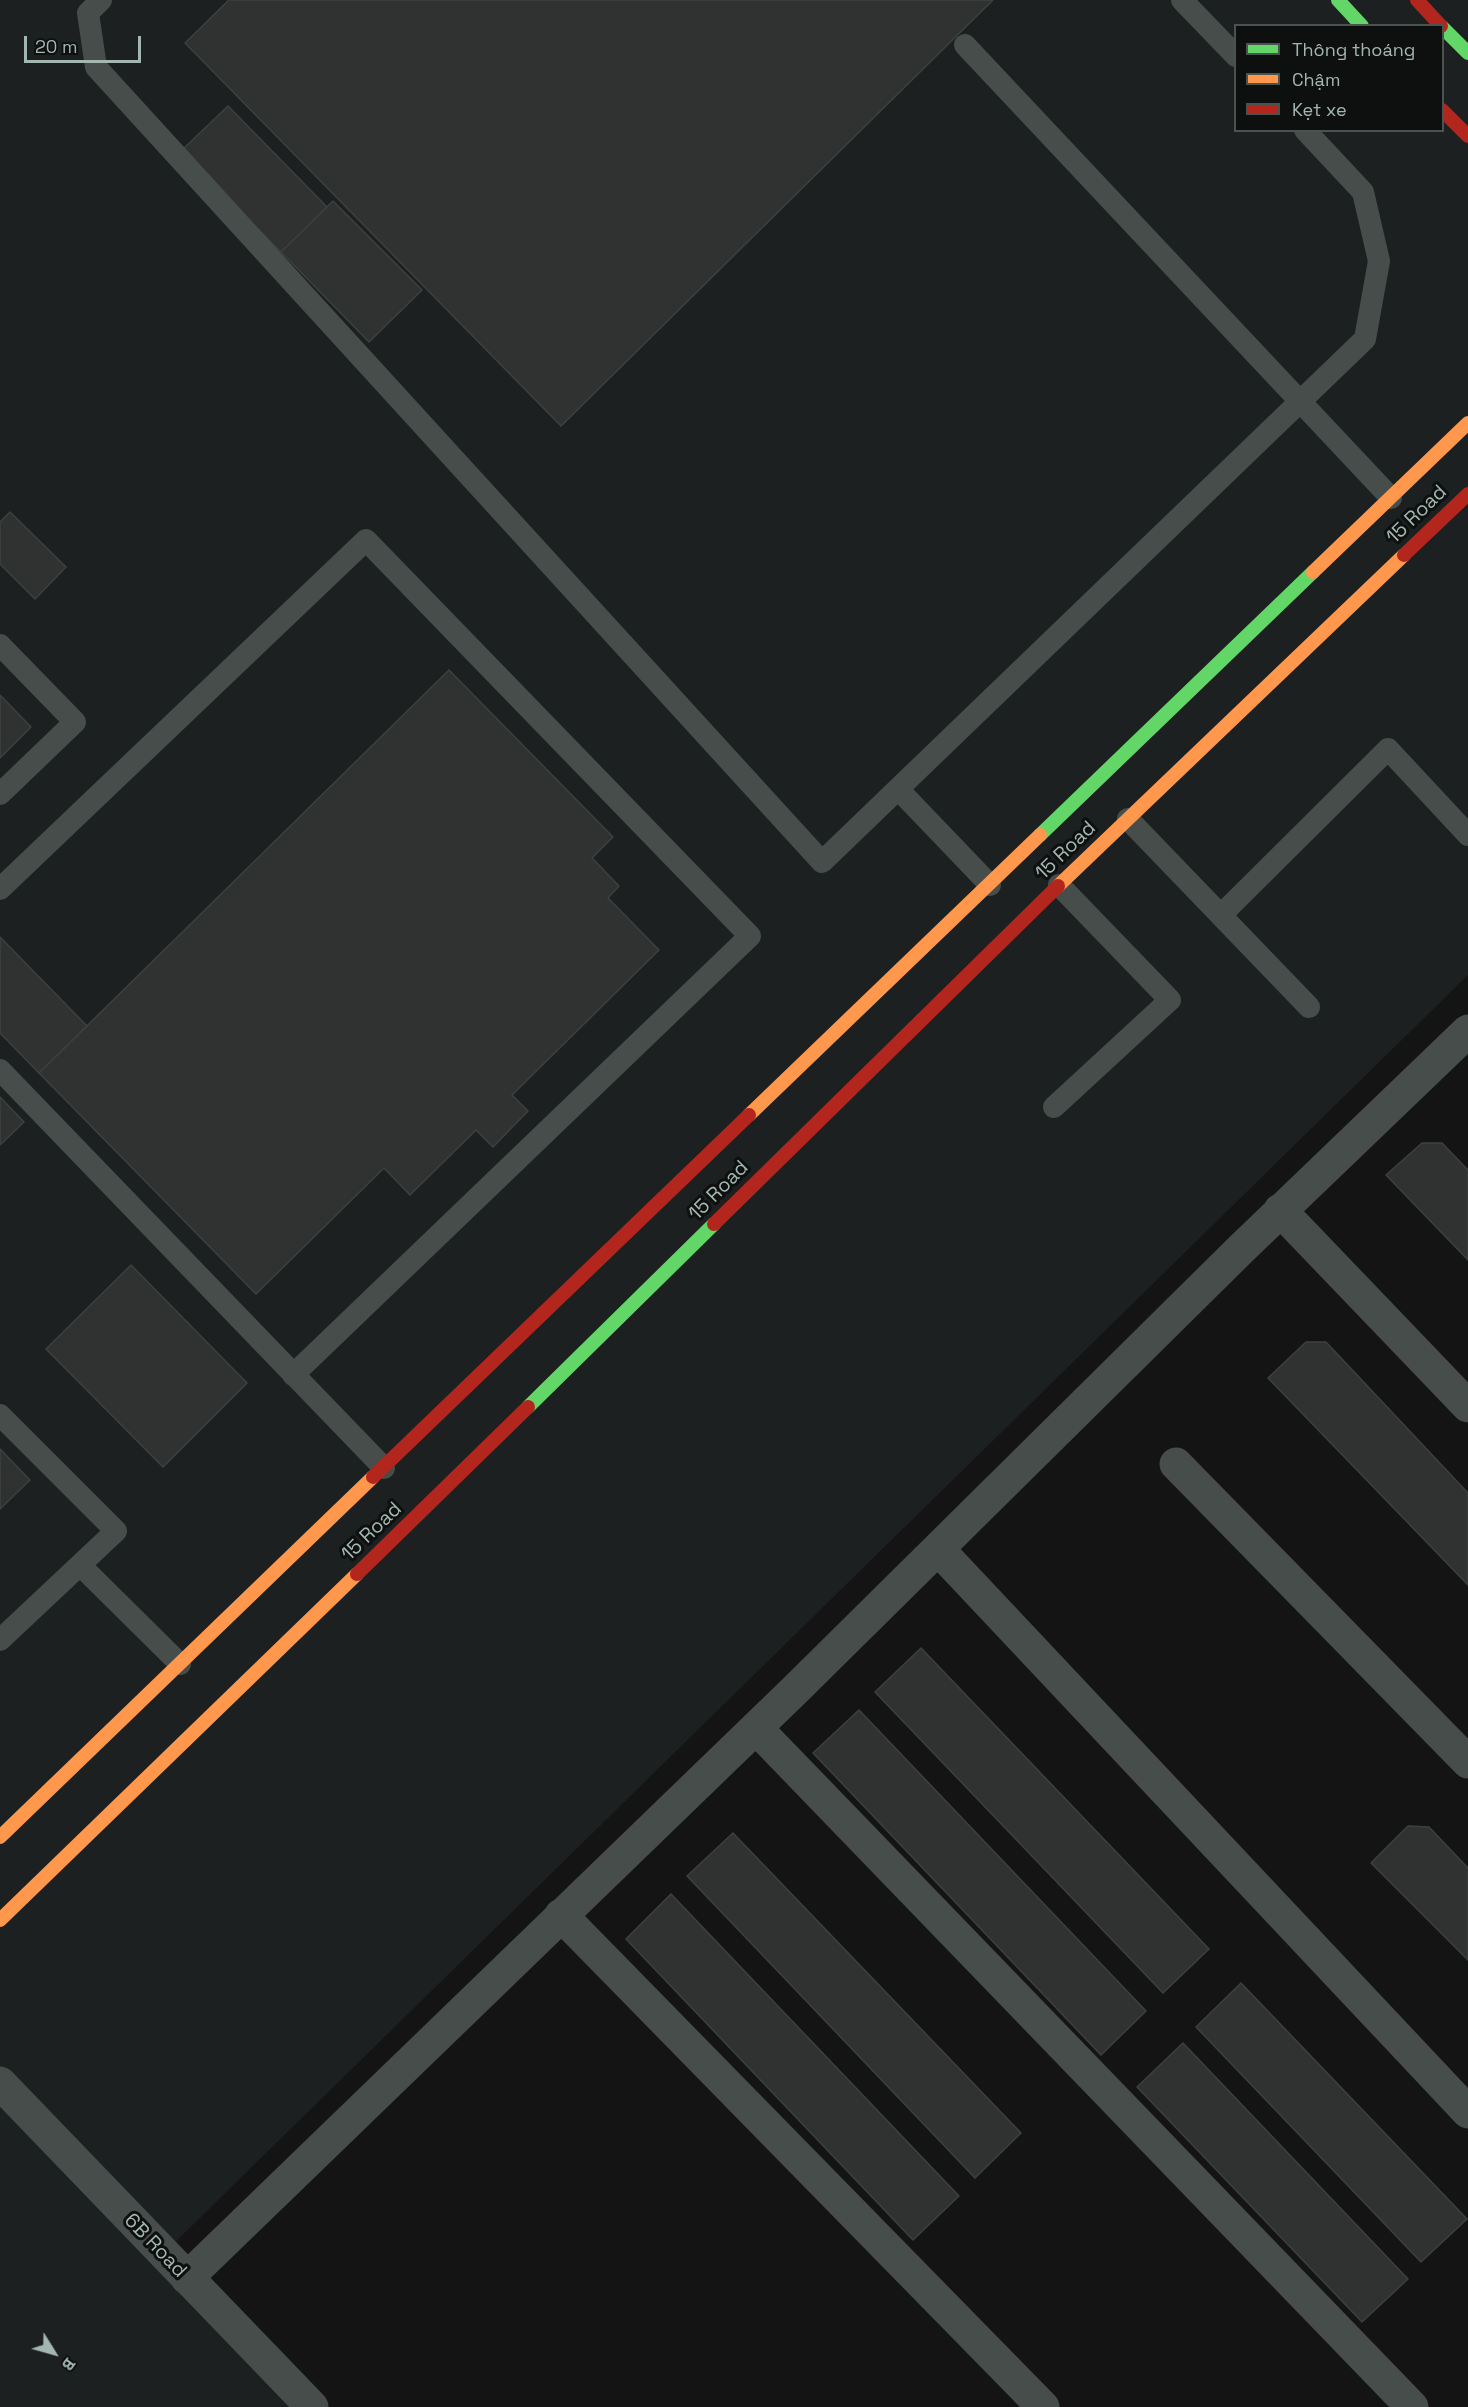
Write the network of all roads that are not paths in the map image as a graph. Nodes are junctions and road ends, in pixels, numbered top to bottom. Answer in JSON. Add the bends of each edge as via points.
{"nodes":[{"id":1,"x":101,"y":0,"type":"edge"},
{"id":2,"x":1182,"y":0,"type":"edge"},
{"id":3,"x":1338,"y":0,"type":"edge"},
{"id":4,"x":1417,"y":0,"type":"edge"},
{"id":5,"x":1360,"y":24,"type":"edge"},
{"id":6,"x":1440,"y":24,"type":"edge"},
{"id":7,"x":1444,"y":28,"type":"edge"},
{"id":8,"x":965,"y":45,"type":"dead end"},
{"id":9,"x":1468,"y":53,"type":"edge"},
{"id":10,"x":1234,"y":54,"type":"edge"},
{"id":11,"x":1444,"y":111,"type":"edge"},
{"id":12,"x":1307,"y":132,"type":"edge"},
{"id":13,"x":1468,"y":136,"type":"edge"},
{"id":14,"x":1302,"y":401,"type":"junction"},
{"id":15,"x":1468,"y":423,"type":"edge"},
{"id":16,"x":1468,"y":494,"type":"edge"},
{"id":17,"x":1391,"y":498,"type":"junction"},
{"id":18,"x":0,"y":645,"type":"edge"},
{"id":19,"x":898,"y":789,"type":"junction"},
{"id":20,"x":0,"y":795,"type":"edge"},
{"id":21,"x":1128,"y":819,"type":"junction"},
{"id":22,"x":1468,"y":835,"type":"edge"},
{"id":23,"x":1056,"y":882,"type":"junction"},
{"id":24,"x":990,"y":885,"type":"junction"},
{"id":25,"x":0,"y":889,"type":"edge"},
{"id":26,"x":1221,"y":915,"type":"junction"},
{"id":27,"x":1309,"y":1007,"type":"dead end"},
{"id":28,"x":1466,"y":1037,"type":"edge"},
{"id":29,"x":0,"y":1070,"type":"edge"},
{"id":30,"x":1054,"y":1107,"type":"dead end"},
{"id":31,"x":1280,"y":1210,"type":"junction"},
{"id":32,"x":293,"y":1375,"type":"junction"},
{"id":33,"x":1468,"y":1406,"type":"edge"},
{"id":34,"x":0,"y":1415,"type":"edge"},
{"id":35,"x":1176,"y":1464,"type":"dead end"},
{"id":36,"x":384,"y":1468,"type":"junction"},
{"id":37,"x":938,"y":1549,"type":"junction"},
{"id":38,"x":80,"y":1565,"type":"junction"},
{"id":39,"x":0,"y":1640,"type":"edge"},
{"id":40,"x":180,"y":1664,"type":"junction"},
{"id":41,"x":756,"y":1728,"type":"junction"},
{"id":42,"x":1468,"y":1762,"type":"edge"},
{"id":43,"x":0,"y":1837,"type":"edge"},
{"id":44,"x":561,"y":1915,"type":"junction"},
{"id":45,"x":0,"y":1920,"type":"edge"},
{"id":46,"x":0,"y":2083,"type":"edge"},
{"id":47,"x":1468,"y":2112,"type":"edge"},
{"id":48,"x":187,"y":2278,"type":"junction"},
{"id":49,"x":312,"y":2407,"type":"edge"},
{"id":50,"x":1042,"y":2407,"type":"edge"},
{"id":51,"x":1412,"y":2407,"type":"edge"}],
"edges":[{"from":1,"to":19,"type":"lane","via":[[88,13],[96,67],[822,862]]},
{"from":2,"to":10,"type":"lane"},
{"from":3,"to":5,"type":"street"},
{"from":4,"to":6,"type":"street"},
{"from":7,"to":9,"type":"street"},
{"from":8,"to":14,"type":"lane"},
{"from":11,"to":13,"type":"street"},
{"from":12,"to":14,"type":"lane","via":[[1363,192],[1379,261],[1365,339]]},
{"from":14,"to":17,"type":"lane"},
{"from":14,"to":19,"type":"lane"},
{"from":15,"to":17,"type":"street","name":"15 Road"},
{"from":16,"to":21,"type":"street","name":"15 Road"},
{"from":17,"to":24,"type":"street","name":"15 Road","via":[[1029,854]]},
{"from":18,"to":20,"type":"lane","via":[[75,722]]},
{"from":19,"to":24,"type":"lane"},
{"from":21,"to":23,"type":"street","name":"15 Road"},
{"from":21,"to":26,"type":"lane"},
{"from":22,"to":26,"type":"lane","via":[[1388,749]]},
{"from":23,"to":30,"type":"lane","via":[[1170,1000]]},
{"from":23,"to":45,"type":"street","name":"15 Road","via":[[423,1510]]},
{"from":24,"to":36,"type":"street","name":"15 Road"},
{"from":25,"to":32,"type":"lane","via":[[366,540],[750,936]]},
{"from":26,"to":27,"type":"lane"},
{"from":28,"to":31,"type":"street"},
{"from":29,"to":32,"type":"lane"},
{"from":31,"to":33,"type":"street"},
{"from":31,"to":37,"type":"street"},
{"from":32,"to":36,"type":"lane"},
{"from":34,"to":38,"type":"lane","via":[[116,1532]]},
{"from":35,"to":42,"type":"street"},
{"from":36,"to":40,"type":"street","name":"15 Road"},
{"from":37,"to":41,"type":"street"},
{"from":37,"to":47,"type":"street"},
{"from":38,"to":39,"type":"lane"},
{"from":38,"to":40,"type":"lane"},
{"from":40,"to":43,"type":"street","name":"15 Road"},
{"from":41,"to":44,"type":"street"},
{"from":41,"to":51,"type":"street"},
{"from":44,"to":48,"type":"street"},
{"from":44,"to":50,"type":"street"},
{"from":46,"to":48,"type":"street","name":"6B Road"},
{"from":48,"to":49,"type":"street","name":"6B Road"}]}
